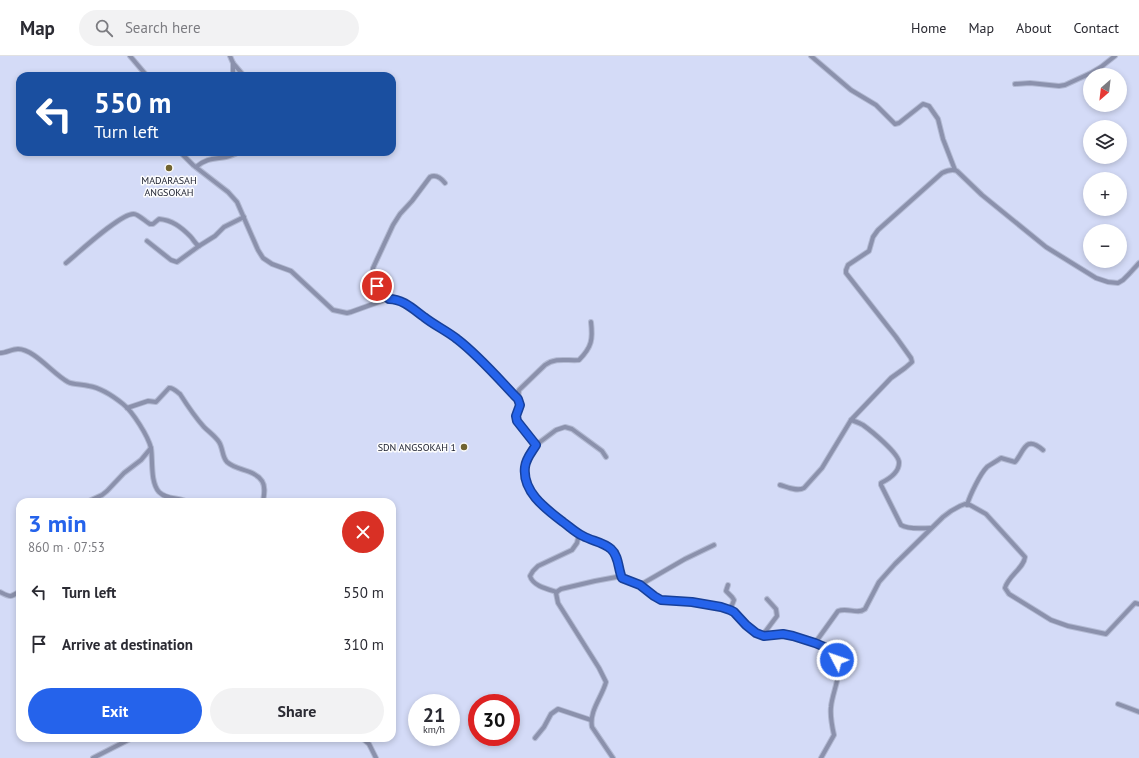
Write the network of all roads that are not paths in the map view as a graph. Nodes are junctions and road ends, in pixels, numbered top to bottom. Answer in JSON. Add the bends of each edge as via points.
{"nodes":[{"id":1,"x":130,"y":56,"type":"edge"},
{"id":2,"x":230,"y":56,"type":"edge"},
{"id":3,"x":810,"y":56,"type":"edge"},
{"id":4,"x":1115,"y":56,"type":"edge"},
{"id":5,"x":233,"y":63,"type":"junction"},
{"id":6,"x":144,"y":72,"type":"edge"},
{"id":7,"x":233,"y":72,"type":"edge"},
{"id":8,"x":241,"y":72,"type":"edge"},
{"id":9,"x":1015,"y":84,"type":"dead end"},
{"id":10,"x":184,"y":156,"type":"edge"},
{"id":11,"x":229,"y":156,"type":"edge"},
{"id":12,"x":196,"y":167,"type":"junction"},
{"id":13,"x":956,"y":170,"type":"junction"},
{"id":14,"x":445,"y":183,"type":"dead end"},
{"id":15,"x":244,"y":217,"type":"junction"},
{"id":16,"x":147,"y":241,"type":"dead end"},
{"id":17,"x":199,"y":246,"type":"junction"},
{"id":18,"x":66,"y":263,"type":"dead end"},
{"id":19,"x":1139,"y":263,"type":"edge"},
{"id":20,"x":1135,"y":268,"type":"junction"},
{"id":21,"x":1139,"y":271,"type":"edge"},
{"id":22,"x":389,"y":299,"type":"junction"},
{"id":23,"x":591,"y":322,"type":"dead end"},
{"id":24,"x":0,"y":353,"type":"edge"},
{"id":25,"x":518,"y":401,"type":"junction"},
{"id":26,"x":127,"y":408,"type":"junction"},
{"id":27,"x":851,"y":420,"type":"junction"},
{"id":28,"x":536,"y":445,"type":"junction"},
{"id":29,"x":151,"y":448,"type":"junction"},
{"id":30,"x":1043,"y":450,"type":"dead end"},
{"id":31,"x":606,"y":457,"type":"dead end"},
{"id":32,"x":780,"y":485,"type":"dead end"},
{"id":33,"x":96,"y":498,"type":"edge"},
{"id":34,"x":170,"y":498,"type":"edge"},
{"id":35,"x":263,"y":498,"type":"edge"},
{"id":36,"x":967,"y":505,"type":"junction"},
{"id":37,"x":932,"y":528,"type":"junction"},
{"id":38,"x":579,"y":534,"type":"junction"},
{"id":39,"x":714,"y":545,"type":"dead end"},
{"id":40,"x":622,"y":576,"type":"junction"},
{"id":41,"x":640,"y":585,"type":"junction"},
{"id":42,"x":728,"y":585,"type":"dead end"},
{"id":43,"x":0,"y":592,"type":"edge"},
{"id":44,"x":557,"y":592,"type":"junction"},
{"id":45,"x":16,"y":594,"type":"edge"},
{"id":46,"x":767,"y":599,"type":"dead end"},
{"id":47,"x":1139,"y":604,"type":"edge"},
{"id":48,"x":730,"y":610,"type":"junction"},
{"id":49,"x":762,"y":636,"type":"junction"},
{"id":50,"x":815,"y":643,"type":"junction"},
{"id":51,"x":1118,"y":704,"type":"dead end"},
{"id":52,"x":1139,"y":712,"type":"edge"},
{"id":53,"x":591,"y":720,"type":"junction"},
{"id":54,"x":535,"y":738,"type":"dead end"},
{"id":55,"x":124,"y":742,"type":"edge"},
{"id":56,"x":367,"y":742,"type":"edge"},
{"id":57,"x":94,"y":758,"type":"edge"},
{"id":58,"x":376,"y":758,"type":"edge"},
{"id":59,"x":613,"y":758,"type":"edge"},
{"id":60,"x":821,"y":758,"type":"edge"}],
"edges":[{"from":1,"to":6,"type":"street"},
{"from":2,"to":5,"type":"street"},
{"from":3,"to":13,"type":"street","via":[[851,90],[876,105],[895,124],[923,104],[929,106],[938,119]]},
{"from":4,"to":9,"type":"street","via":[[1091,73],[1059,86]]},
{"from":5,"to":7,"type":"street"},
{"from":5,"to":8,"type":"street"},
{"from":10,"to":12,"type":"street"},
{"from":11,"to":12,"type":"street","via":[[210,159]]},
{"from":12,"to":15,"type":"street","via":[[228,192],[237,202]]},
{"from":13,"to":20,"type":"street","via":[[982,195],[1046,247],[1096,278],[1118,283]]},
{"from":13,"to":27,"type":"street","via":[[942,173],[878,230],[873,236],[869,251],[846,267],[846,273],[896,337],[912,362],[891,378]]},
{"from":14,"to":22,"type":"street","via":[[436,176],[430,177],[400,214],[391,230],[372,273],[375,282]]},
{"from":15,"to":17,"type":"street","via":[[224,227]]},
{"from":15,"to":22,"type":"street","via":[[263,258],[291,271],[333,310],[354,312]]},
{"from":16,"to":17,"type":"street","via":[[177,262]]},
{"from":17,"to":18,"type":"street","via":[[176,224],[160,219],[150,224],[134,214],[118,220]]},
{"from":19,"to":20,"type":"street"},
{"from":20,"to":21,"type":"street"},
{"from":22,"to":25,"type":"street","via":[[398,300],[409,306],[458,339]]},
{"from":23,"to":25,"type":"street","via":[[592,341],[584,356],[579,360],[549,362],[519,390]]},
{"from":24,"to":26,"type":"street","via":[[24,350],[70,383],[106,392]]},
{"from":25,"to":28,"type":"street","via":[[520,405],[517,421]]},
{"from":26,"to":29,"type":"street","via":[[144,432]]},
{"from":26,"to":35,"type":"street","via":[[148,401],[156,402],[167,389],[172,388],[180,394],[202,425],[215,437],[227,462],[261,480],[264,487]]},
{"from":27,"to":32,"type":"street","via":[[822,468],[802,490]]},
{"from":27,"to":37,"type":"street","via":[[874,434],[900,460],[894,474],[881,485],[901,525],[908,528]]},
{"from":28,"to":31,"type":"street","via":[[556,430],[565,427],[572,429],[602,451]]},
{"from":28,"to":38,"type":"street","via":[[526,464],[526,481],[542,506]]},
{"from":29,"to":33,"type":"street","via":[[141,460]]},
{"from":29,"to":34,"type":"street","via":[[152,470],[158,490]]},
{"from":30,"to":36,"type":"street","via":[[1037,445],[1029,444],[1021,451],[1015,462],[1001,458],[986,468]]},
{"from":36,"to":37,"type":"street","via":[[951,511]]},
{"from":36,"to":47,"type":"street","via":[[990,517],[1025,557],[1022,565],[1006,582],[1008,594],[1051,620],[1106,634],[1135,603]]},
{"from":37,"to":50,"type":"street","via":[[879,582],[865,609],[856,612],[846,609],[838,611]]},
{"from":38,"to":40,"type":"street","via":[[613,551]]},
{"from":38,"to":44,"type":"street","via":[[572,550],[538,566],[530,576],[541,587]]},
{"from":39,"to":41,"type":"street"},
{"from":40,"to":41,"type":"street"},
{"from":40,"to":44,"type":"street"},
{"from":41,"to":48,"type":"street","via":[[661,600],[692,602]]},
{"from":42,"to":48,"type":"street","via":[[726,591],[734,600]]},
{"from":43,"to":45,"type":"street","via":[[8,596]]},
{"from":44,"to":53,"type":"street","via":[[558,603],[606,682]]},
{"from":46,"to":49,"type":"street","via":[[776,609],[777,616]]},
{"from":48,"to":49,"type":"street","via":[[751,630]]},
{"from":49,"to":50,"type":"street","via":[[787,634]]},
{"from":50,"to":60,"type":"street","via":[[834,654],[839,666],[831,709],[834,735]]},
{"from":51,"to":52,"type":"street"},
{"from":53,"to":54,"type":"street","via":[[557,710],[551,714]]},
{"from":53,"to":59,"type":"street","via":[[592,727]]},
{"from":55,"to":57,"type":"street"},
{"from":56,"to":58,"type":"street"}]}
